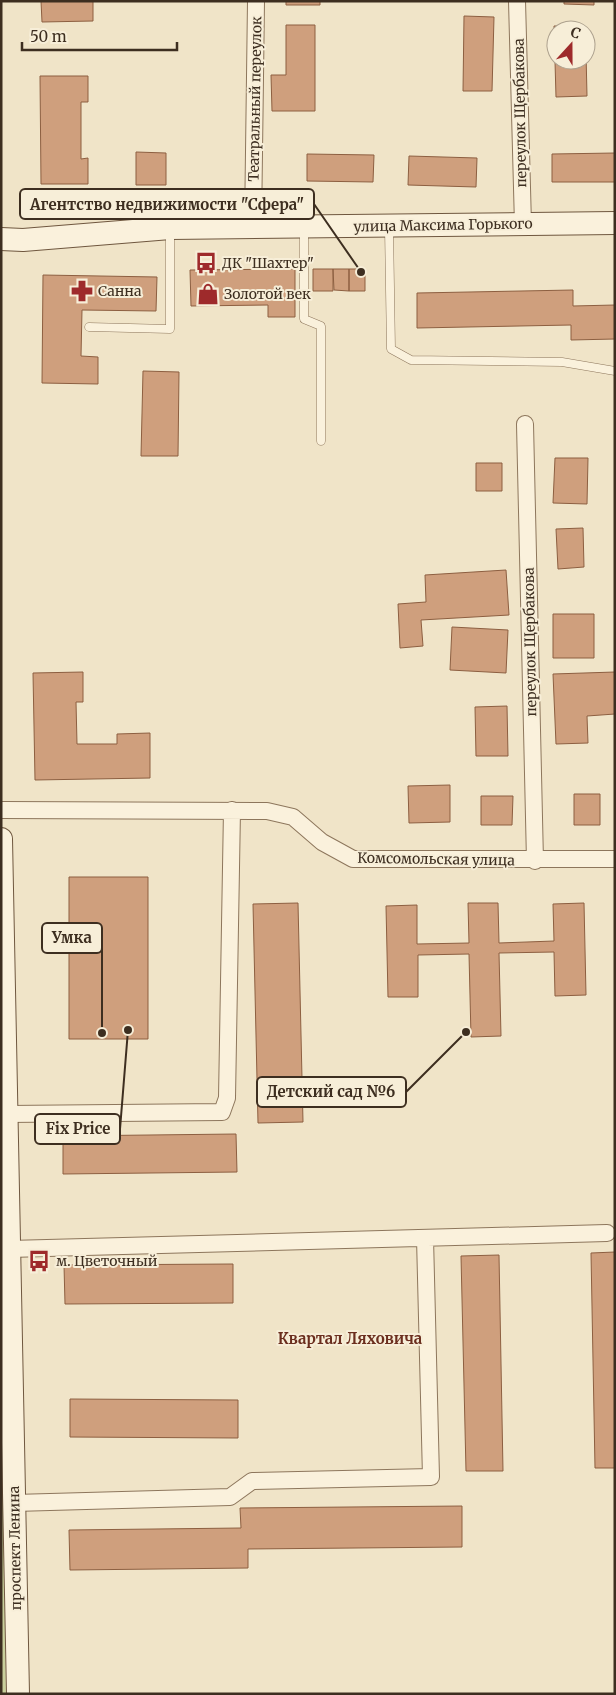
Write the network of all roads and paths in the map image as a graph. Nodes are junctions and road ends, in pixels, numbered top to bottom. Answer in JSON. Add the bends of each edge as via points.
{"nodes":[{"id":1,"x":256,"y":1,"type":"edge"},
{"id":2,"x":517,"y":1,"type":"edge"},
{"id":3,"x":523,"y":224,"type":"junction"},
{"id":4,"x":615,"y":224,"type":"edge"},
{"id":5,"x":253,"y":226,"type":"junction"},
{"id":6,"x":304,"y":226,"type":"junction"},
{"id":7,"x":389,"y":226,"type":"junction"},
{"id":8,"x":170,"y":228,"type":"junction"},
{"id":9,"x":1,"y":239,"type":"edge"},
{"id":10,"x":89,"y":327,"type":"dead end"},
{"id":11,"x":615,"y":371,"type":"edge"},
{"id":12,"x":526,"y":424,"type":"dead end"},
{"id":13,"x":321,"y":441,"type":"dead end"},
{"id":14,"x":1,"y":810,"type":"edge"},
{"id":15,"x":232,"y":810,"type":"junction"},
{"id":16,"x":1,"y":839,"type":"edge"},
{"id":17,"x":615,"y":859,"type":"edge"},
{"id":18,"x":535,"y":860,"type":"junction"},
{"id":19,"x":4,"y":1073,"type":"edge"},
{"id":20,"x":6,"y":1114,"type":"junction"},
{"id":21,"x":607,"y":1233,"type":"dead end"},
{"id":22,"x":425,"y":1238,"type":"junction"},
{"id":23,"x":9,"y":1249,"type":"junction"},
{"id":24,"x":14,"y":1503,"type":"junction"},
{"id":25,"x":18,"y":1694,"type":"edge"}],
"edges":[{"from":1,"to":5,"type":"street","name":"Театральный переулок"},
{"from":2,"to":3,"type":"street","name":"переулок Щербакова"},
{"from":3,"to":4,"type":"street","name":"улица Максима Горького"},
{"from":3,"to":7,"type":"street","name":"улица Максима Горького"},
{"from":5,"to":6,"type":"street","name":"улица Максима Горького"},
{"from":5,"to":8,"type":"street","name":"улица Максима Горького"},
{"from":6,"to":7,"type":"street","name":"улица Максима Горького"},
{"from":6,"to":13,"type":"lane","via":[[304,320],[320,326]]},
{"from":7,"to":11,"type":"lane","via":[[391,349],[411,360],[562,362]]},
{"from":8,"to":9,"type":"street","name":"улица Максима Горького"},
{"from":8,"to":10,"type":"lane","via":[[170,329]]},
{"from":12,"to":18,"type":"street","name":"переулок Щербакова"},
{"from":14,"to":15,"type":"street","name":"Комсомольская улица"},
{"from":15,"to":18,"type":"street","name":"Комсомольская улица","via":[[266,811],[293,817],[322,842],[353,859]]},
{"from":15,"to":20,"type":"street","via":[[227,1098],[222,1112]]},
{"from":16,"to":19,"type":"street","name":"проспект Ленина"},
{"from":17,"to":18,"type":"street","name":"Комсомольская улица"},
{"from":19,"to":20,"type":"street","name":"проспект Ленина"},
{"from":20,"to":23,"type":"street","name":"проспект Ленина"},
{"from":21,"to":22,"type":"street"},
{"from":22,"to":23,"type":"street"},
{"from":22,"to":24,"type":"street","via":[[431,1477],[252,1481],[230,1497]]},
{"from":23,"to":24,"type":"street","name":"проспект Ленина"},
{"from":24,"to":25,"type":"street","name":"проспект Ленина"}]}
